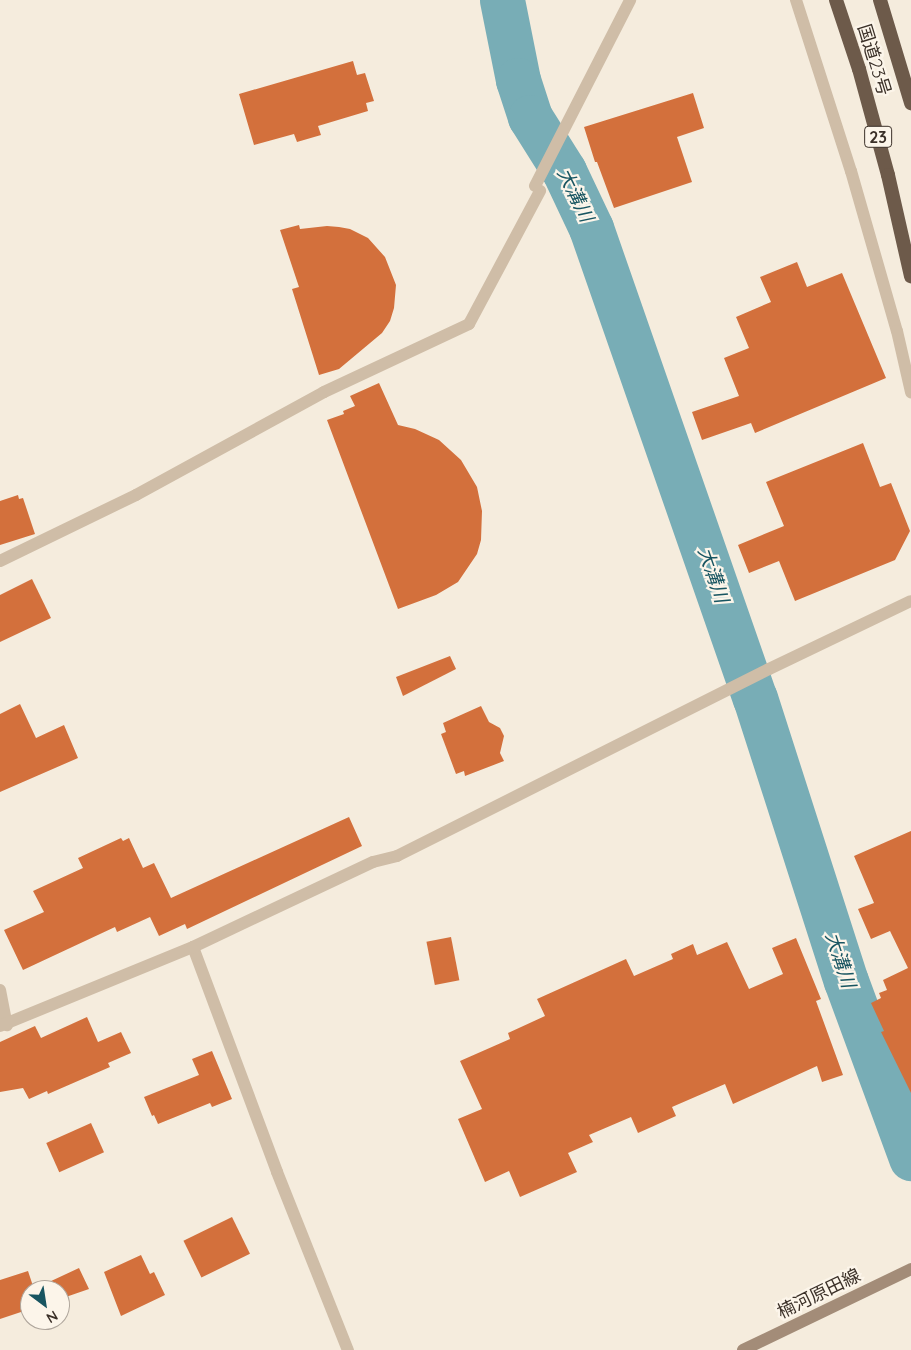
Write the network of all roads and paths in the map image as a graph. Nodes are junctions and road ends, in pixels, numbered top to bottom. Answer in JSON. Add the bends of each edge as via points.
{"nodes":[{"id":1,"x":630,"y":0,"type":"edge"},
{"id":2,"x":796,"y":0,"type":"edge"},
{"id":3,"x":836,"y":0,"type":"edge"},
{"id":4,"x":880,"y":0,"type":"edge"},
{"id":5,"x":911,"y":103,"type":"edge"},
{"id":6,"x":911,"y":276,"type":"edge"},
{"id":7,"x":911,"y":392,"type":"edge"},
{"id":8,"x":0,"y":561,"type":"edge"},
{"id":9,"x":911,"y":601,"type":"edge"},
{"id":10,"x":193,"y":947,"type":"junction"},
{"id":11,"x":0,"y":990,"type":"edge"},
{"id":12,"x":4,"y":1025,"type":"edge"},
{"id":13,"x":911,"y":1269,"type":"edge"},
{"id":14,"x":348,"y":1350,"type":"edge"},
{"id":15,"x":743,"y":1350,"type":"edge"}],
"edges":[{"from":1,"to":8,"type":"street","via":[[469,324],[324,392],[136,495]]},
{"from":2,"to":7,"type":"street","via":[[852,171]]},
{"from":3,"to":6,"type":"highway","name":"国道23号","number":"23","via":[[859,69]]},
{"from":4,"to":5,"type":"highway","name":"国道23号"},
{"from":9,"to":10,"type":"street","via":[[397,856],[373,862]]},
{"from":10,"to":12,"type":"street"},
{"from":10,"to":14,"type":"street"},
{"from":11,"to":12,"type":"street"},
{"from":13,"to":15,"type":"main road","name":"楠河原田線"}]}
